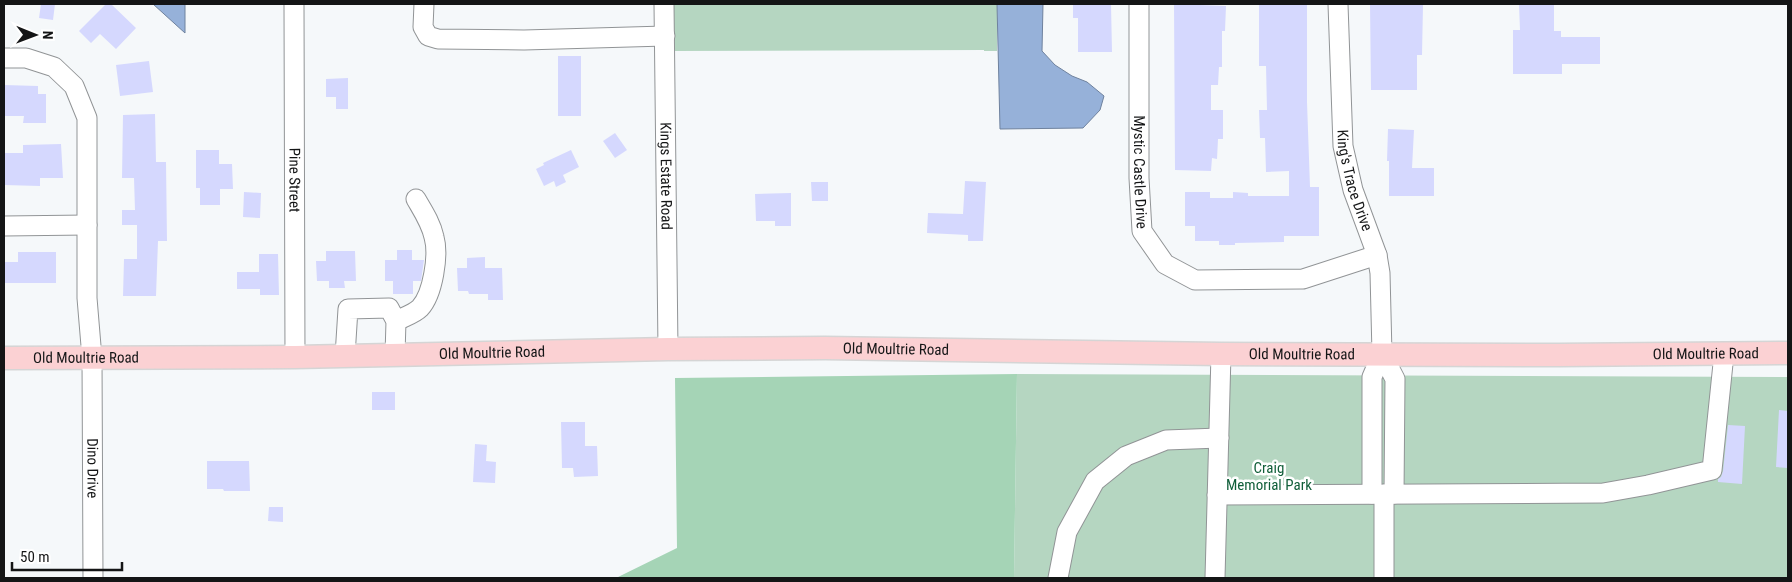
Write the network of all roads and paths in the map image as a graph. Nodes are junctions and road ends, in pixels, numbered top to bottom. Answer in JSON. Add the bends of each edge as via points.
{"nodes":[{"id":1,"x":294,"y":4,"type":"edge"},
{"id":2,"x":424,"y":4,"type":"edge"},
{"id":3,"x":664,"y":4,"type":"edge"},
{"id":4,"x":1139,"y":4,"type":"edge"},
{"id":5,"x":1338,"y":4,"type":"edge"},
{"id":6,"x":665,"y":36,"type":"junction"},
{"id":7,"x":4,"y":58,"type":"edge"},
{"id":8,"x":416,"y":199,"type":"dead end"},
{"id":9,"x":87,"y":224,"type":"junction"},
{"id":10,"x":4,"y":226,"type":"edge"},
{"id":11,"x":1377,"y":255,"type":"junction"},
{"id":12,"x":396,"y":321,"type":"junction"},
{"id":13,"x":668,"y":349,"type":"junction"},
{"id":14,"x":1788,"y":353,"type":"edge"},
{"id":15,"x":1221,"y":354,"type":"junction"},
{"id":16,"x":1382,"y":354,"type":"junction"},
{"id":17,"x":1724,"y":354,"type":"junction"},
{"id":18,"x":395,"y":355,"type":"junction"},
{"id":19,"x":345,"y":356,"type":"junction"},
{"id":20,"x":4,"y":358,"type":"edge"},
{"id":21,"x":92,"y":358,"type":"junction"},
{"id":22,"x":295,"y":358,"type":"junction"},
{"id":23,"x":1219,"y":438,"type":"junction"},
{"id":24,"x":1383,"y":494,"type":"junction"},
{"id":25,"x":1217,"y":495,"type":"junction"},
{"id":26,"x":93,"y":578,"type":"edge"},
{"id":27,"x":1058,"y":578,"type":"edge"},
{"id":28,"x":1215,"y":578,"type":"edge"},
{"id":29,"x":1384,"y":578,"type":"edge"}],
"edges":[{"from":1,"to":22,"type":"street","name":"Pine Street"},
{"from":2,"to":6,"type":"street","via":[[424,27],[428,36],[438,39]]},
{"from":3,"to":6,"type":"street","name":"Kings Estate Road"},
{"from":4,"to":11,"type":"street","name":"Mystic Castle Drive","via":[[1142,231],[1165,264],[1195,280],[1303,278]]},
{"from":5,"to":11,"type":"street","name":"King's Trace Drive","via":[[1343,146],[1352,190]]},
{"from":6,"to":13,"type":"street","name":"Kings Estate Road"},
{"from":7,"to":9,"type":"street","name":"Dino Drive","via":[[26,58],[54,67],[74,86],[87,118]]},
{"from":8,"to":12,"type":"street","via":[[435,240],[433,278],[428,298],[419,309]]},
{"from":9,"to":10,"type":"street"},
{"from":9,"to":21,"type":"street","name":"Dino Drive"},
{"from":11,"to":16,"type":"street","name":"King's Trace Drive"},
{"from":12,"to":18,"type":"street"},
{"from":12,"to":19,"type":"street","via":[[389,308],[348,309]]},
{"from":13,"to":15,"type":"main road","name":"Old Moultrie Road"},
{"from":13,"to":18,"type":"main road","name":"Old Moultrie Road"},
{"from":14,"to":17,"type":"main road","name":"Old Moultrie Road"},
{"from":15,"to":16,"type":"main road","name":"Old Moultrie Road"},
{"from":15,"to":23,"type":"street"},
{"from":16,"to":17,"type":"main road","name":"Old Moultrie Road"},
{"from":16,"to":24,"type":"street","via":[[1372,377]]},
{"from":17,"to":24,"type":"street","via":[[1712,470],[1603,493]]},
{"from":18,"to":19,"type":"main road","name":"Old Moultrie Road"},
{"from":19,"to":22,"type":"main road","name":"Old Moultrie Road"},
{"from":20,"to":21,"type":"main road","name":"Old Moultrie Road"},
{"from":21,"to":22,"type":"main road","name":"Old Moultrie Road"},
{"from":21,"to":26,"type":"street","name":"Dino Drive"},
{"from":23,"to":25,"type":"street"},
{"from":23,"to":27,"type":"street","via":[[1166,440],[1126,456],[1095,481],[1066,532]]},
{"from":24,"to":25,"type":"street"},
{"from":24,"to":29,"type":"street"},
{"from":25,"to":28,"type":"street"}]}
